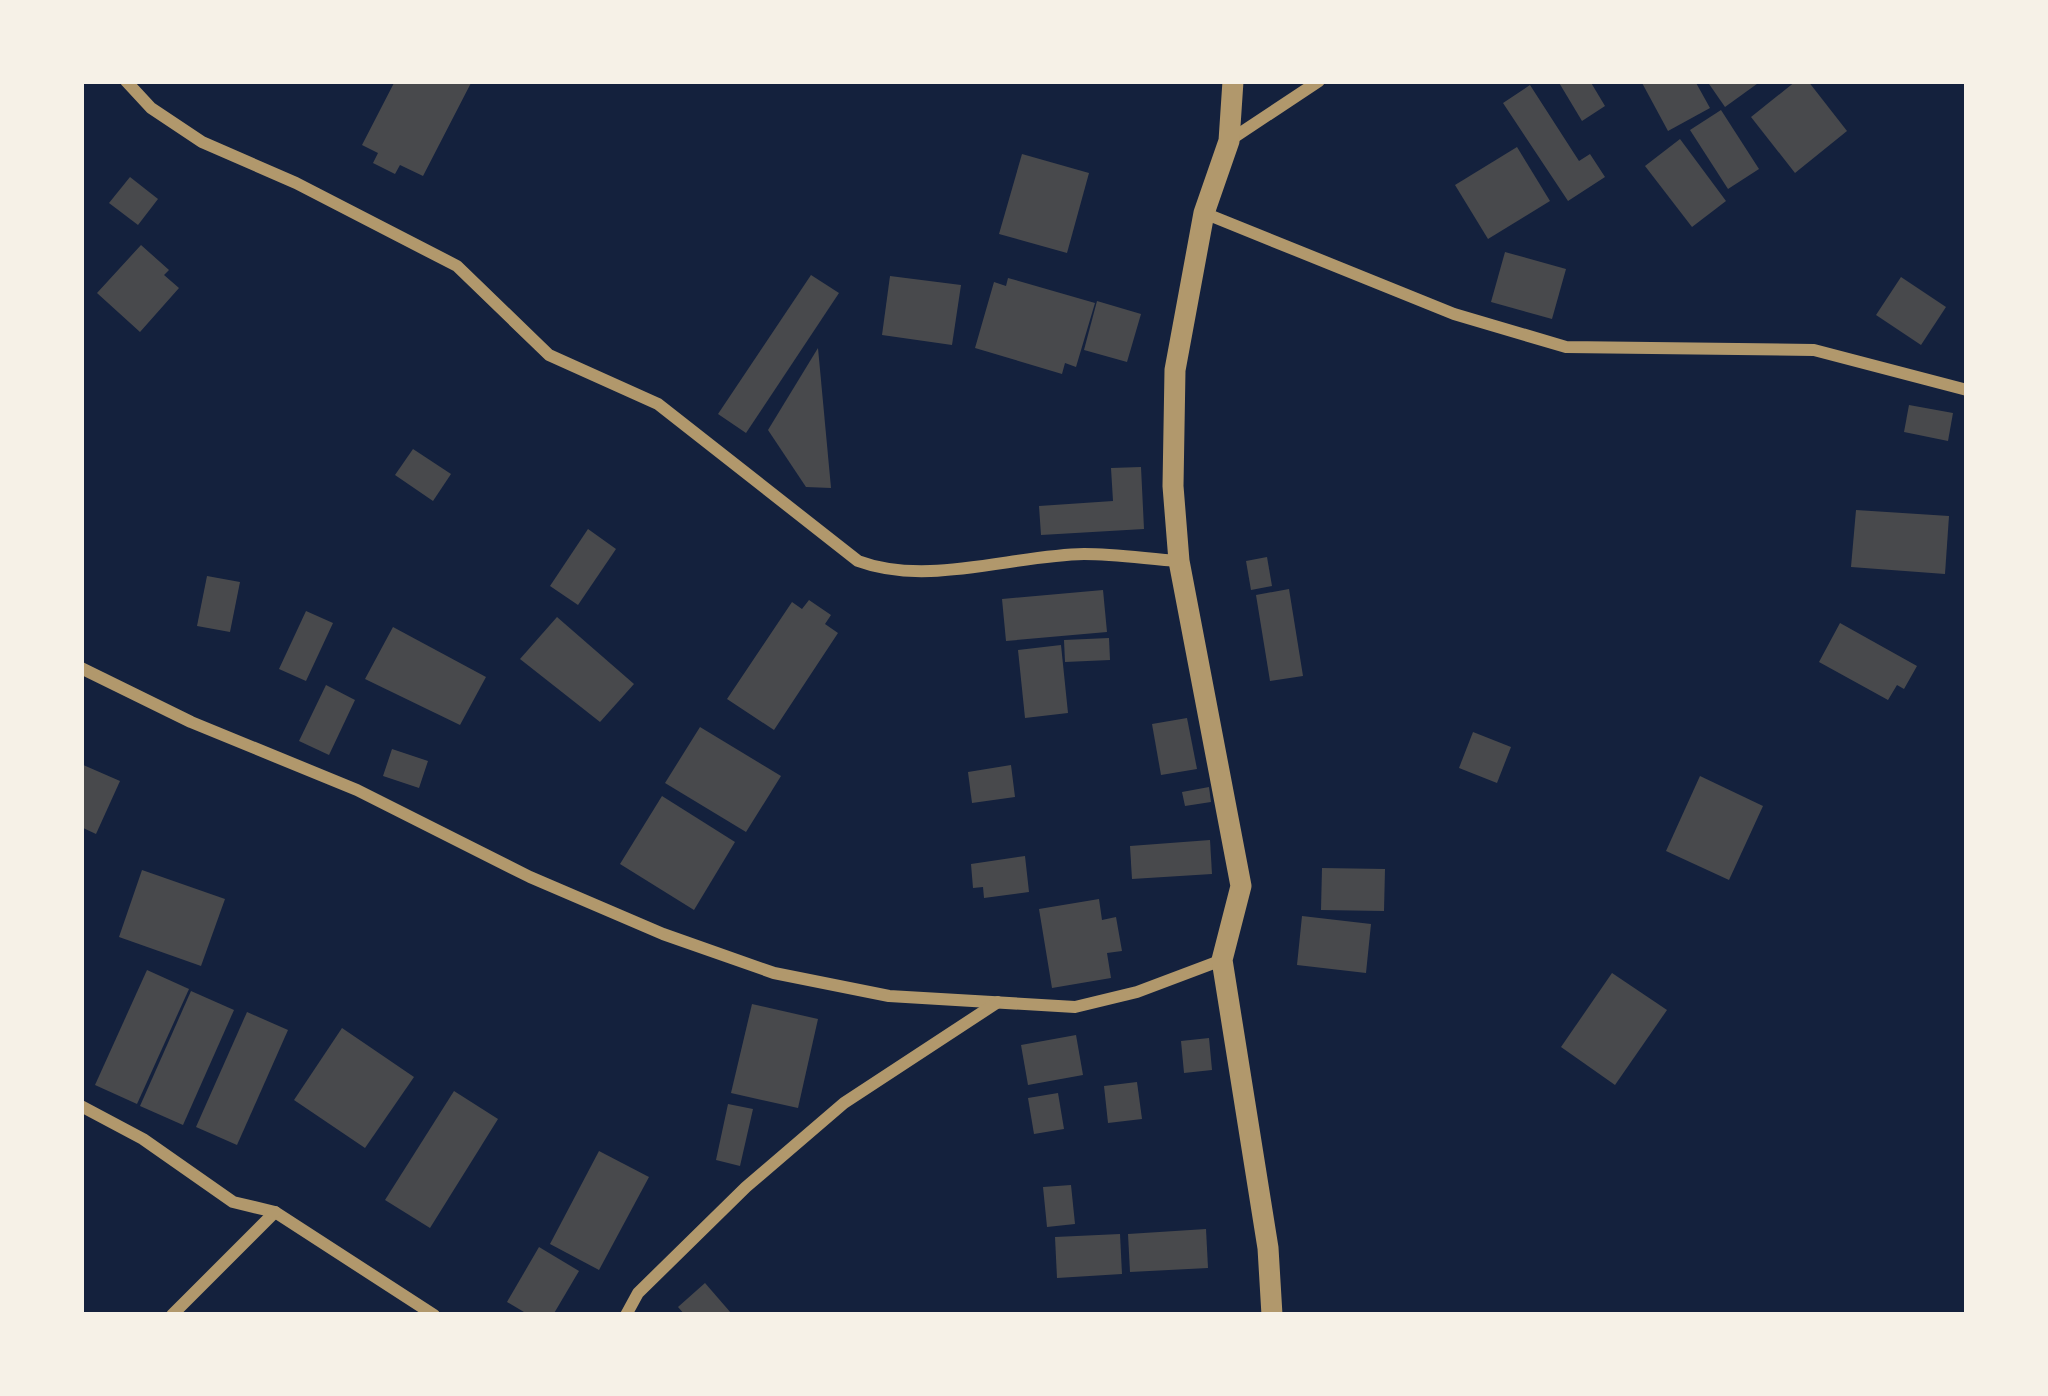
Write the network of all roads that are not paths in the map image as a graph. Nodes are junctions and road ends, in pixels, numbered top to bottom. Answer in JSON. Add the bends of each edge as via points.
{"nodes":[{"id":1,"x":126,"y":81,"type":"edge"},
{"id":2,"x":1233,"y":81,"type":"edge"},
{"id":3,"x":1319,"y":81,"type":"edge"},
{"id":4,"x":1229,"y":140,"type":"junction"},
{"id":5,"x":1204,"y":213,"type":"junction"},
{"id":6,"x":1967,"y":390,"type":"edge"},
{"id":7,"x":1179,"y":561,"type":"junction"},
{"id":8,"x":81,"y":668,"type":"edge"},
{"id":9,"x":1222,"y":960,"type":"junction"},
{"id":10,"x":998,"y":1002,"type":"junction"},
{"id":11,"x":81,"y":1106,"type":"edge"},
{"id":12,"x":275,"y":1213,"type":"junction"},
{"id":13,"x":172,"y":1315,"type":"edge"},
{"id":14,"x":434,"y":1315,"type":"edge"},
{"id":15,"x":626,"y":1315,"type":"edge"},
{"id":16,"x":1272,"y":1315,"type":"edge"}],
"edges":[{"from":1,"to":7,"type":"street","via":[[202,142],[457,266],[549,355],[658,404],[859,561],[953,568],[1084,554]]},
{"from":2,"to":4,"type":"street"},
{"from":3,"to":4,"type":"street"},
{"from":4,"to":5,"type":"street"},
{"from":5,"to":6,"type":"street","via":[[1454,314],[1566,347],[1814,350]]},
{"from":5,"to":7,"type":"street","via":[[1175,370]]},
{"from":7,"to":9,"type":"street","via":[[1241,886]]},
{"from":8,"to":10,"type":"street","via":[[663,934],[774,974],[889,996]]},
{"from":9,"to":10,"type":"street","via":[[1075,1007]]},
{"from":9,"to":16,"type":"street"},
{"from":10,"to":15,"type":"street","via":[[844,1103],[715,1217]]},
{"from":11,"to":12,"type":"street","via":[[233,1202]]},
{"from":12,"to":13,"type":"street"},
{"from":12,"to":14,"type":"street"}]}
